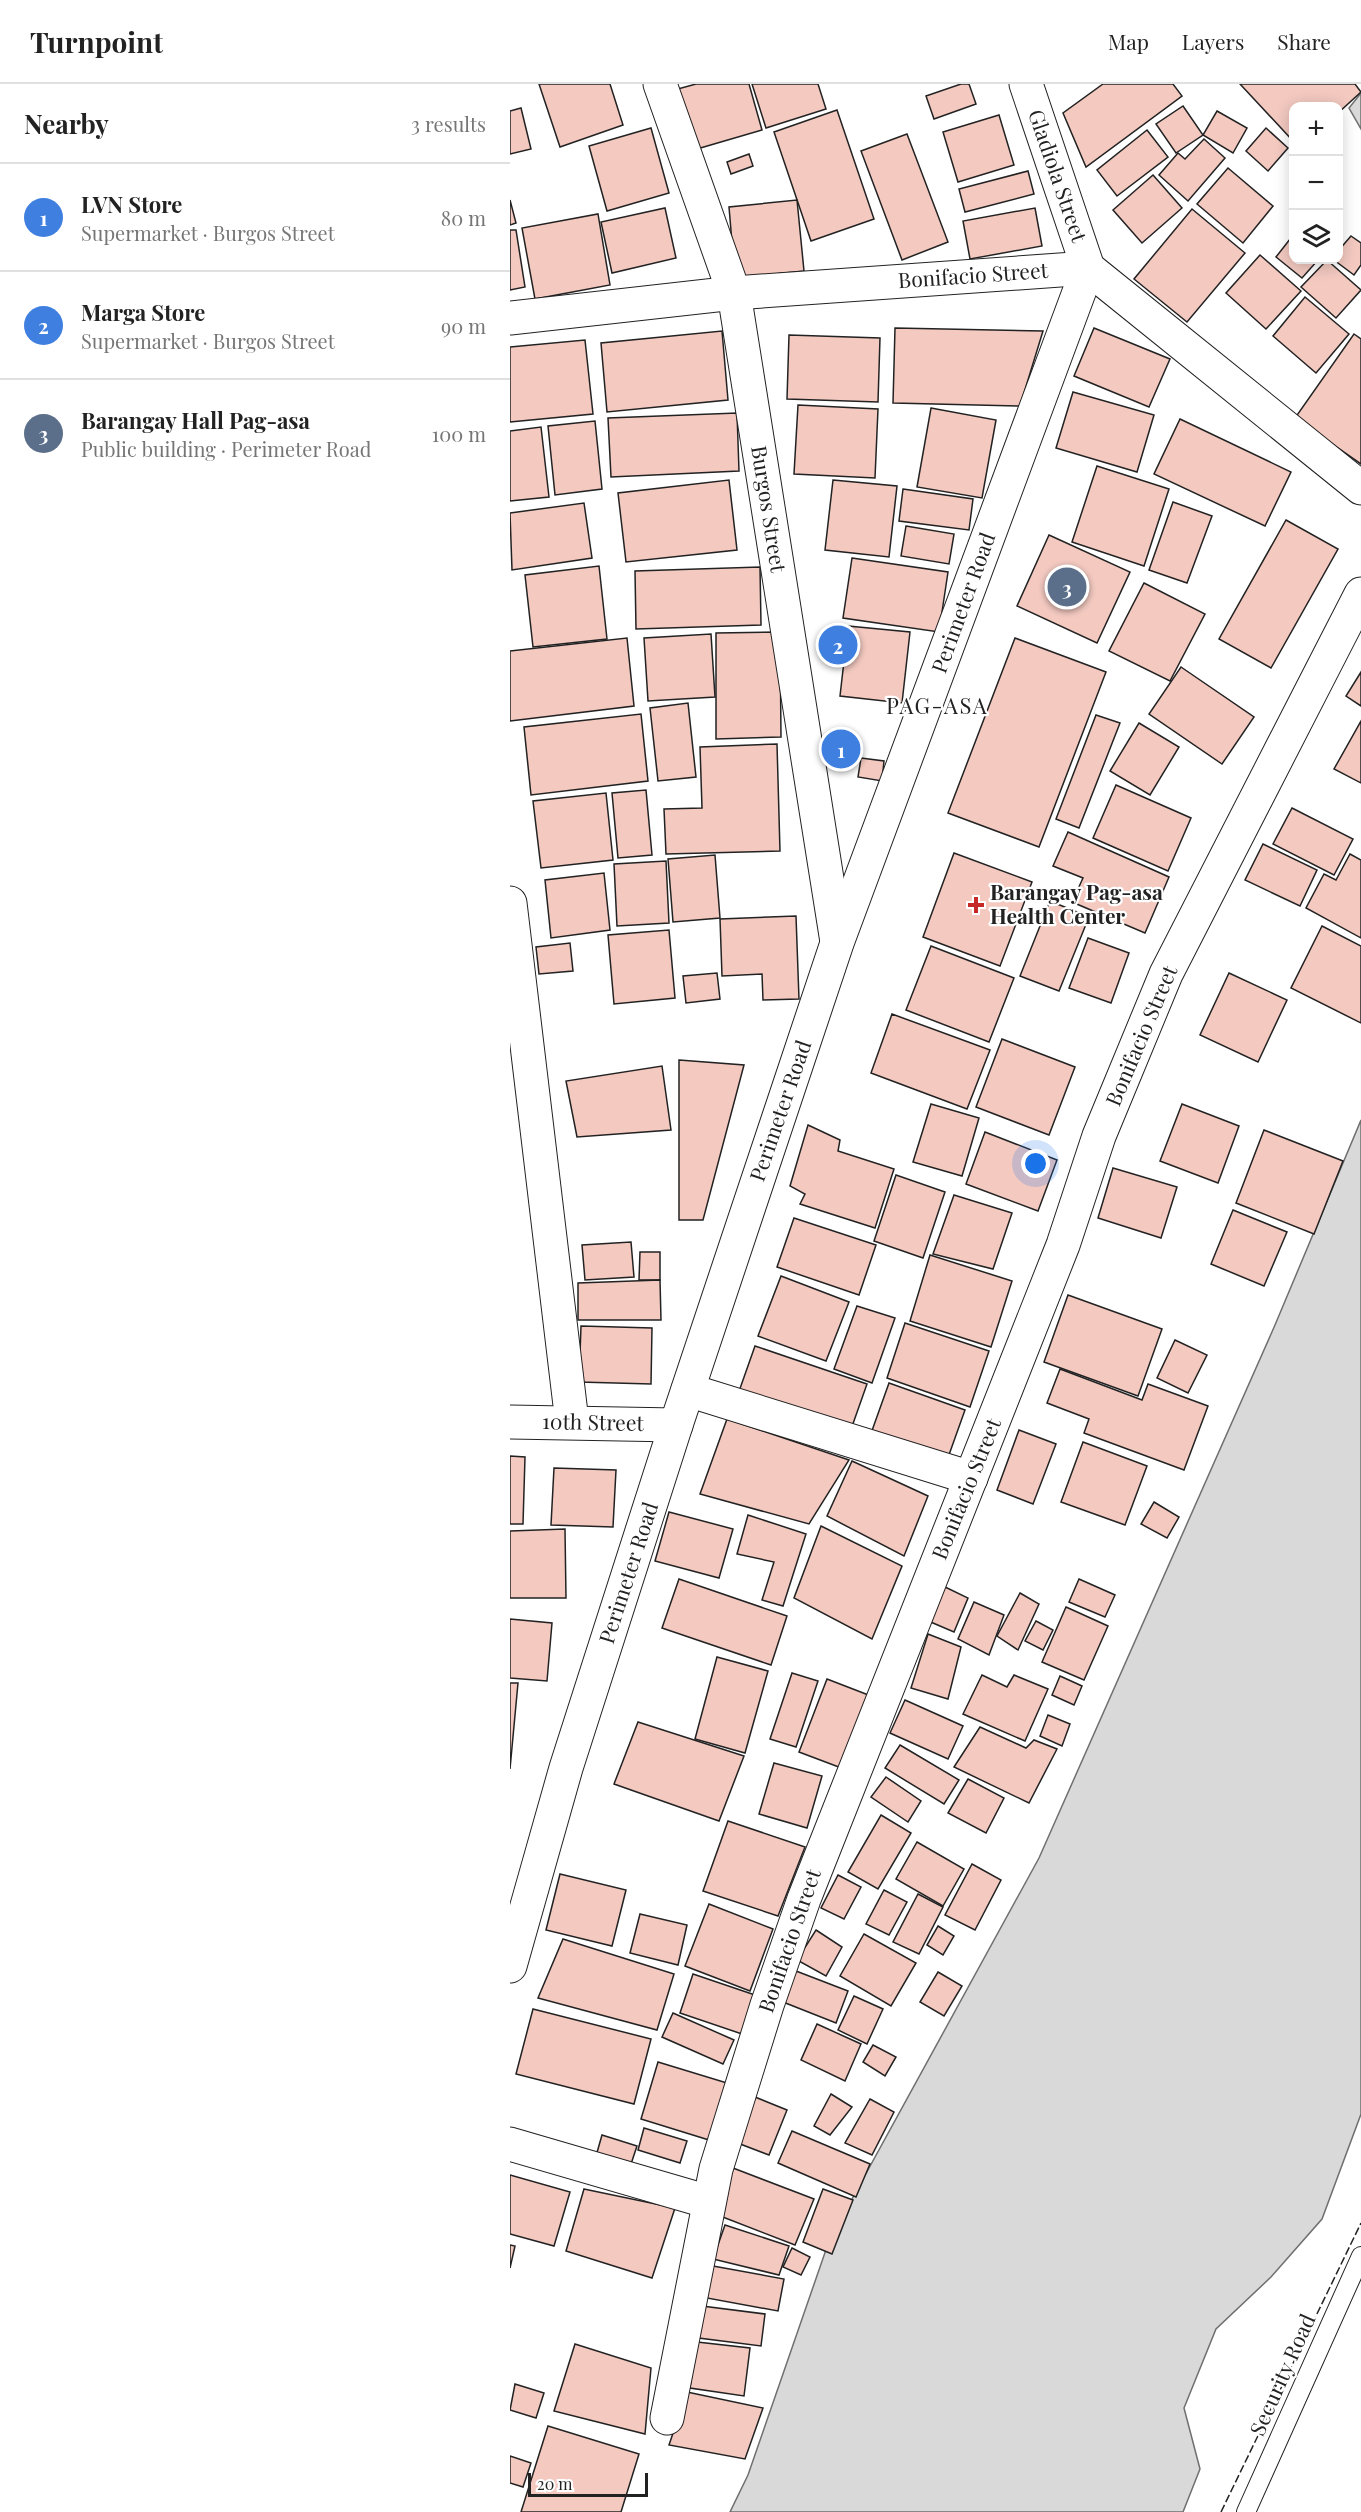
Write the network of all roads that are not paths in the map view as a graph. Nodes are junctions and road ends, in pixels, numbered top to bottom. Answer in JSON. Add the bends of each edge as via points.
{"nodes":[{"id":1,"x":660,"y":84,"type":"edge"},
{"id":2,"x":1026,"y":84,"type":"edge"},
{"id":3,"x":1088,"y":268,"type":"junction"},
{"id":4,"x":734,"y":292,"type":"junction"},
{"id":5,"x":510,"y":318,"type":"edge"},
{"id":6,"x":1361,"y":488,"type":"edge"},
{"id":7,"x":1361,"y":594,"type":"edge"},
{"id":8,"x":510,"y":903,"type":"edge"},
{"id":9,"x":837,"y":943,"type":"junction"},
{"id":10,"x":688,"y":1390,"type":"junction"},
{"id":11,"x":510,"y":1422,"type":"edge"},
{"id":12,"x":572,"y":1422,"type":"junction"},
{"id":13,"x":676,"y":1425,"type":"junction"},
{"id":14,"x":971,"y":1478,"type":"junction"},
{"id":15,"x":510,"y":1966,"type":"edge"},
{"id":16,"x":510,"y":2144,"type":"edge"},
{"id":17,"x":709,"y":2202,"type":"junction"},
{"id":18,"x":1361,"y":2256,"type":"edge"},
{"id":19,"x":667,"y":2418,"type":"dead end"},
{"id":20,"x":1246,"y":2512,"type":"edge"}],
"edges":[{"from":1,"to":4,"type":"street","name":"Burgos Street"},
{"from":2,"to":3,"type":"street","name":"Gladiola Street"},
{"from":3,"to":4,"type":"street","name":"Bonifacio Street"},
{"from":3,"to":6,"type":"street"},
{"from":3,"to":9,"type":"street","name":"Perimeter Road"},
{"from":4,"to":5,"type":"street","name":"Bonifacio Street"},
{"from":4,"to":9,"type":"street","name":"Burgos Street"},
{"from":7,"to":14,"type":"street","name":"Bonifacio Street","via":[[1166,974],[1100,1136],[1063,1245]]},
{"from":8,"to":12,"type":"street"},
{"from":9,"to":10,"type":"street","name":"Perimeter Road"},
{"from":10,"to":13,"type":"street","name":"Perimeter Road"},
{"from":10,"to":14,"type":"street"},
{"from":11,"to":12,"type":"street","name":"10th Street"},
{"from":12,"to":13,"type":"street","name":"10th Street"},
{"from":13,"to":15,"type":"street","name":"Perimeter Road","via":[[566,1768]]},
{"from":14,"to":17,"type":"street","name":"Bonifacio Street","via":[[787,1945]]},
{"from":16,"to":17,"type":"street"},
{"from":17,"to":19,"type":"street","name":"Bonifacio Street"},
{"from":18,"to":20,"type":"lane","name":"Security Road"}]}
